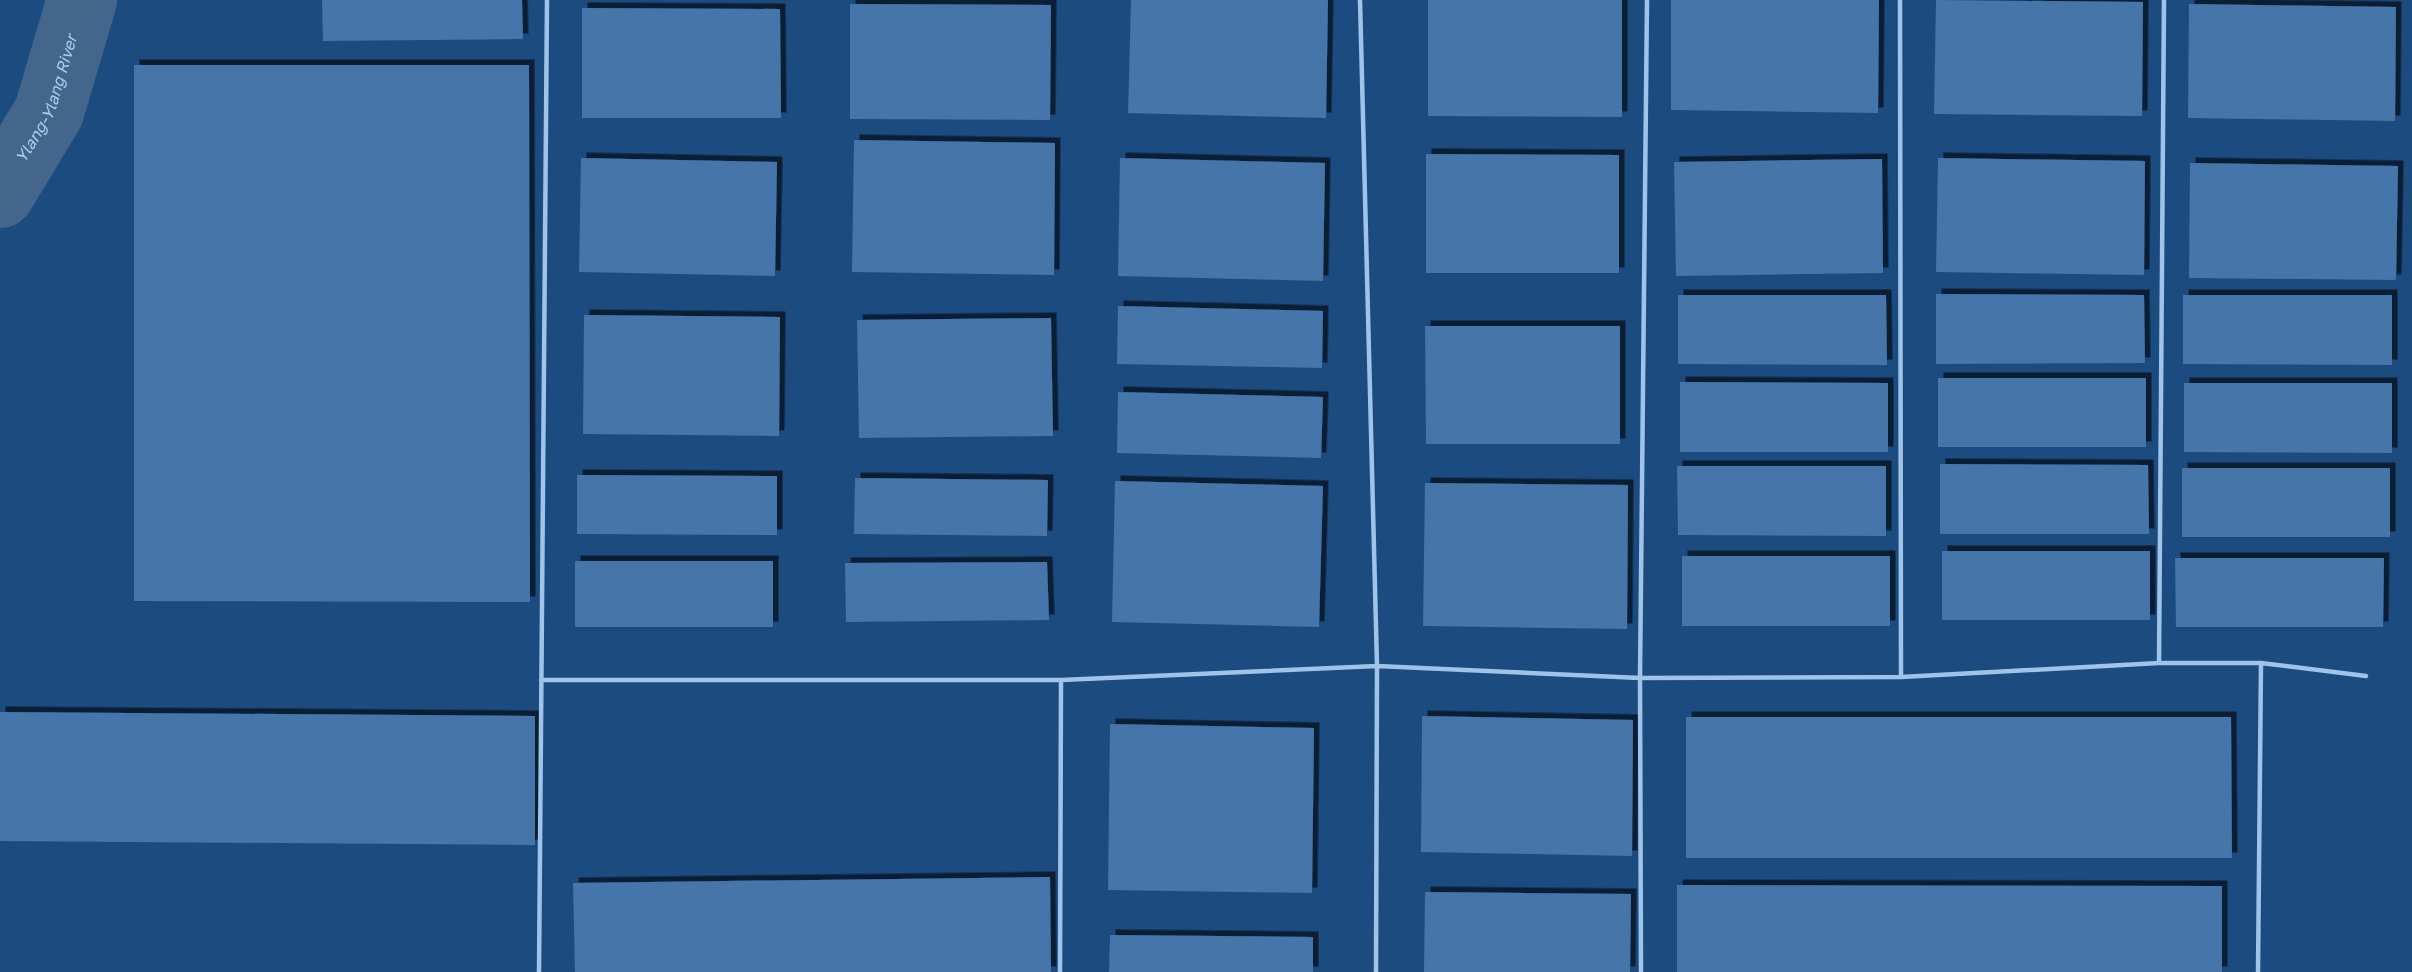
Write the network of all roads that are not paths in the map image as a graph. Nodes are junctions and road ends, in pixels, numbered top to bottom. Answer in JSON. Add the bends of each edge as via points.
{"nodes":[{"id":1,"x":547,"y":0,"type":"edge"},
{"id":2,"x":1360,"y":0,"type":"edge"},
{"id":3,"x":1647,"y":0,"type":"edge"},
{"id":4,"x":1900,"y":0,"type":"edge"},
{"id":5,"x":2164,"y":0,"type":"edge"},
{"id":6,"x":2159,"y":663,"type":"junction"},
{"id":7,"x":2261,"y":663,"type":"junction"},
{"id":8,"x":1377,"y":666,"type":"junction"},
{"id":9,"x":2366,"y":676,"type":"dead end"},
{"id":10,"x":1901,"y":677,"type":"junction"},
{"id":11,"x":1640,"y":678,"type":"junction"},
{"id":12,"x":541,"y":680,"type":"junction"},
{"id":13,"x":1061,"y":680,"type":"junction"},
{"id":14,"x":539,"y":972,"type":"edge"},
{"id":15,"x":1060,"y":972,"type":"edge"},
{"id":16,"x":1376,"y":972,"type":"edge"},
{"id":17,"x":1641,"y":972,"type":"edge"},
{"id":18,"x":2258,"y":972,"type":"edge"}],
"edges":[{"from":1,"to":12,"type":"lane"},
{"from":2,"to":8,"type":"lane"},
{"from":3,"to":11,"type":"lane"},
{"from":4,"to":10,"type":"lane"},
{"from":5,"to":6,"type":"lane"},
{"from":6,"to":7,"type":"lane"},
{"from":6,"to":10,"type":"lane"},
{"from":7,"to":9,"type":"lane"},
{"from":7,"to":18,"type":"lane"},
{"from":8,"to":11,"type":"lane"},
{"from":8,"to":13,"type":"lane"},
{"from":8,"to":16,"type":"lane"},
{"from":10,"to":11,"type":"lane"},
{"from":11,"to":17,"type":"lane"},
{"from":12,"to":13,"type":"lane"},
{"from":12,"to":14,"type":"lane"},
{"from":13,"to":15,"type":"lane"}]}
